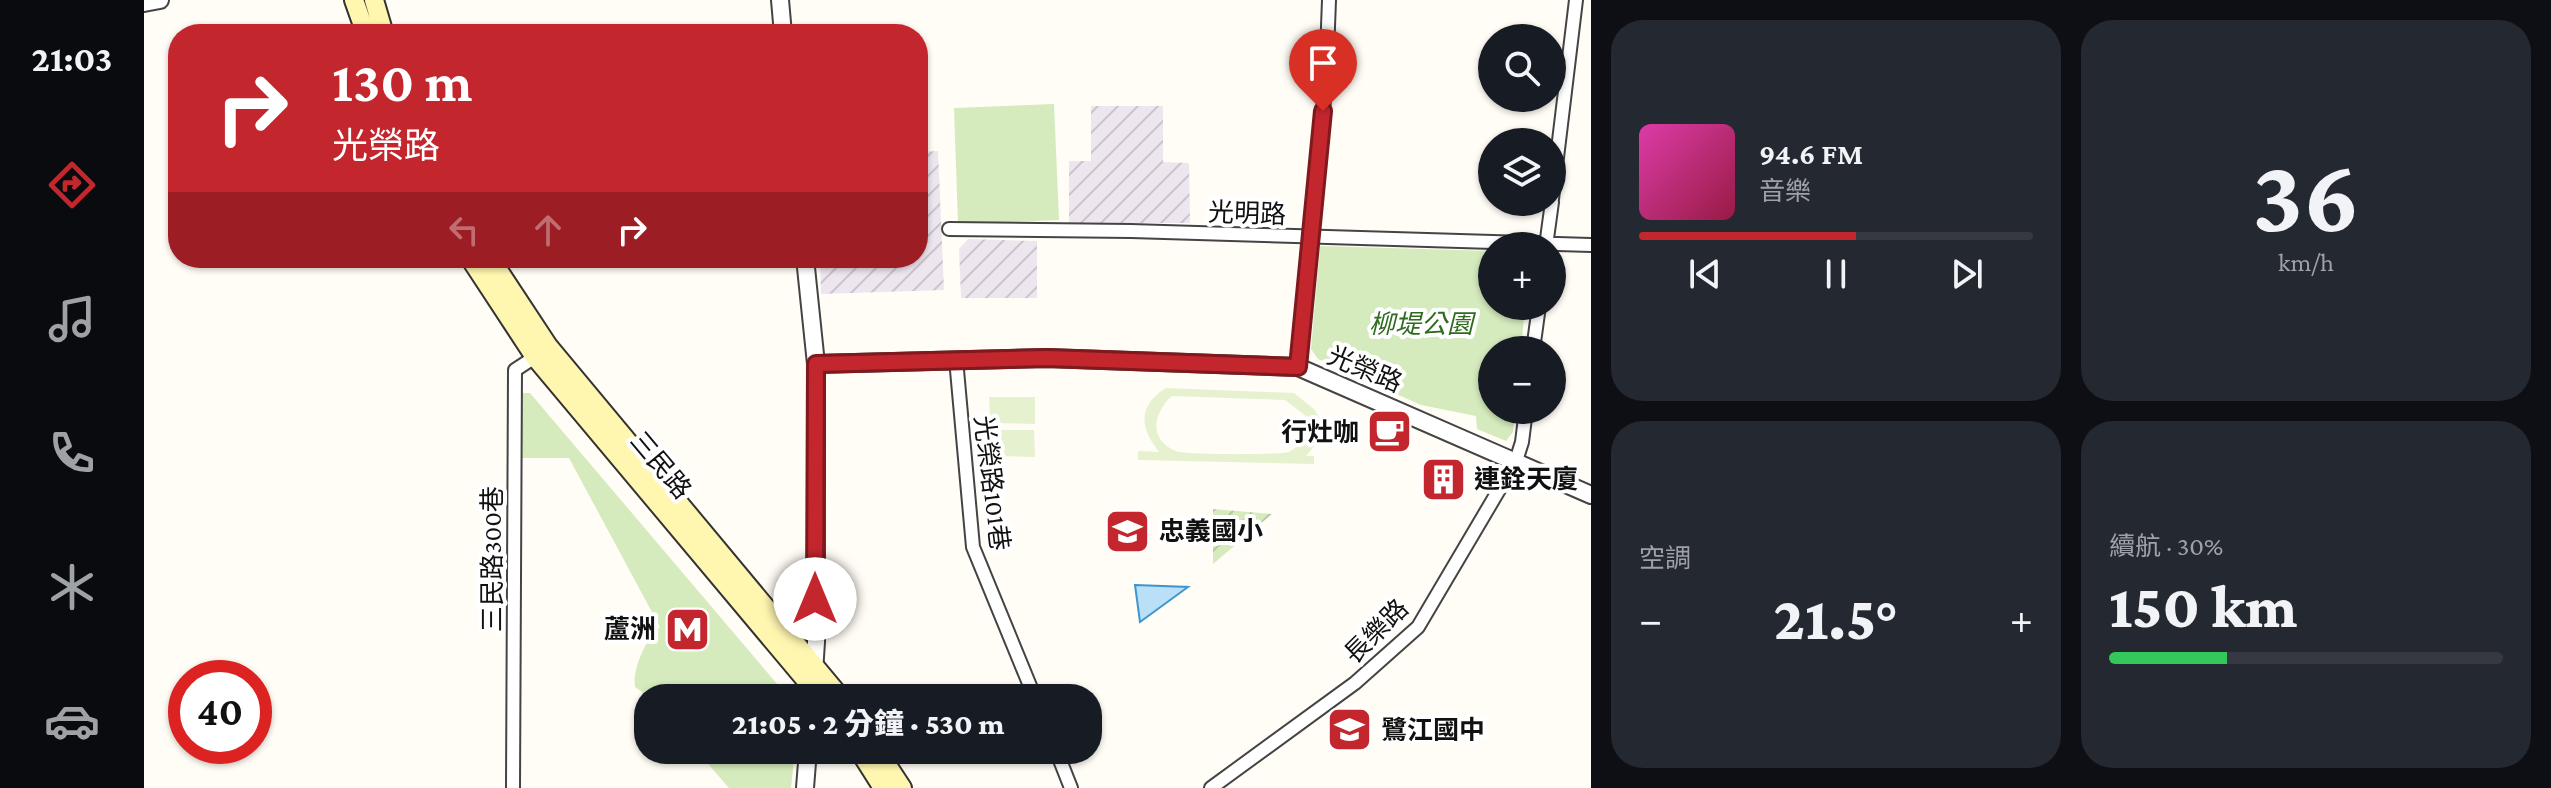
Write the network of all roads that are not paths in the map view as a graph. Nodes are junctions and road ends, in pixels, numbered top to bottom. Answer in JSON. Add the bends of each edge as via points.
{"nodes":[{"id":1,"x":160,"y":0,"type":"edge"},
{"id":2,"x":354,"y":0,"type":"edge"},
{"id":3,"x":374,"y":0,"type":"edge"},
{"id":4,"x":780,"y":0,"type":"edge"},
{"id":5,"x":1329,"y":0,"type":"edge"},
{"id":6,"x":1576,"y":0,"type":"edge"},
{"id":7,"x":144,"y":3,"type":"edge"},
{"id":8,"x":362,"y":24,"type":"edge"},
{"id":9,"x":381,"y":24,"type":"edge"},
{"id":10,"x":782,"y":24,"type":"edge"},
{"id":11,"x":1561,"y":128,"type":"edge"},
{"id":12,"x":949,"y":229,"type":"dead end"},
{"id":13,"x":1310,"y":237,"type":"junction"},
{"id":14,"x":1478,"y":243,"type":"edge"},
{"id":15,"x":1566,"y":245,"type":"edge"},
{"id":16,"x":1591,"y":245,"type":"edge"},
{"id":17,"x":478,"y":268,"type":"edge"},
{"id":18,"x":496,"y":268,"type":"edge"},
{"id":19,"x":806,"y":268,"type":"edge"},
{"id":20,"x":542,"y":352,"type":"junction"},
{"id":21,"x":956,"y":359,"type":"junction"},
{"id":22,"x":816,"y":364,"type":"junction"},
{"id":23,"x":1298,"y":367,"type":"junction"},
{"id":24,"x":1524,"y":424,"type":"edge"},
{"id":25,"x":1516,"y":461,"type":"junction"},
{"id":26,"x":1591,"y":495,"type":"edge"},
{"id":27,"x":814,"y":666,"type":"junction"},
{"id":28,"x":807,"y":684,"type":"edge"},
{"id":29,"x":815,"y":684,"type":"edge"},
{"id":30,"x":829,"y":684,"type":"edge"},
{"id":31,"x":1029,"y":684,"type":"edge"},
{"id":32,"x":807,"y":764,"type":"edge"},
{"id":33,"x":868,"y":764,"type":"edge"},
{"id":34,"x":886,"y":764,"type":"edge"},
{"id":35,"x":1062,"y":764,"type":"edge"},
{"id":36,"x":513,"y":788,"type":"edge"},
{"id":37,"x":805,"y":788,"type":"edge"},
{"id":38,"x":883,"y":788,"type":"edge"},
{"id":39,"x":902,"y":788,"type":"edge"},
{"id":40,"x":1071,"y":788,"type":"edge"},
{"id":41,"x":1211,"y":788,"type":"edge"}],
"edges":[{"from":1,"to":7,"type":"street"},
{"from":2,"to":8,"type":"main road"},
{"from":3,"to":9,"type":"main road"},
{"from":4,"to":10,"type":"street"},
{"from":5,"to":13,"type":"street"},
{"from":6,"to":11,"type":"street"},
{"from":12,"to":13,"type":"street","name":"光明路"},
{"from":13,"to":14,"type":"street","name":"光明路"},
{"from":13,"to":23,"type":"street"},
{"from":15,"to":16,"type":"street","name":"光明路"},
{"from":17,"to":20,"type":"main road","name":"三民路"},
{"from":18,"to":20,"type":"main road","name":"三民路"},
{"from":19,"to":22,"type":"street"},
{"from":20,"to":27,"type":"main road","name":"三民路"},
{"from":20,"to":28,"type":"main road","name":"三民路"},
{"from":20,"to":36,"type":"street","name":"三民路300巷","via":[[515,370]]},
{"from":21,"to":22,"type":"street","name":"光榮路"},
{"from":21,"to":23,"type":"street","name":"光榮路"},
{"from":21,"to":31,"type":"street","name":"光榮路101巷","via":[[973,547]]},
{"from":22,"to":27,"type":"street"},
{"from":23,"to":25,"type":"street","name":"光榮路"},
{"from":24,"to":25,"type":"street","name":"長樂路"},
{"from":25,"to":26,"type":"street","name":"光榮路"},
{"from":25,"to":41,"type":"street","name":"長樂路","via":[[1418,627],[1355,683]]},
{"from":27,"to":29,"type":"street"},
{"from":27,"to":30,"type":"main road","name":"三民路"},
{"from":32,"to":37,"type":"street"},
{"from":33,"to":38,"type":"main road"},
{"from":34,"to":39,"type":"main road"},
{"from":35,"to":40,"type":"street"}]}
